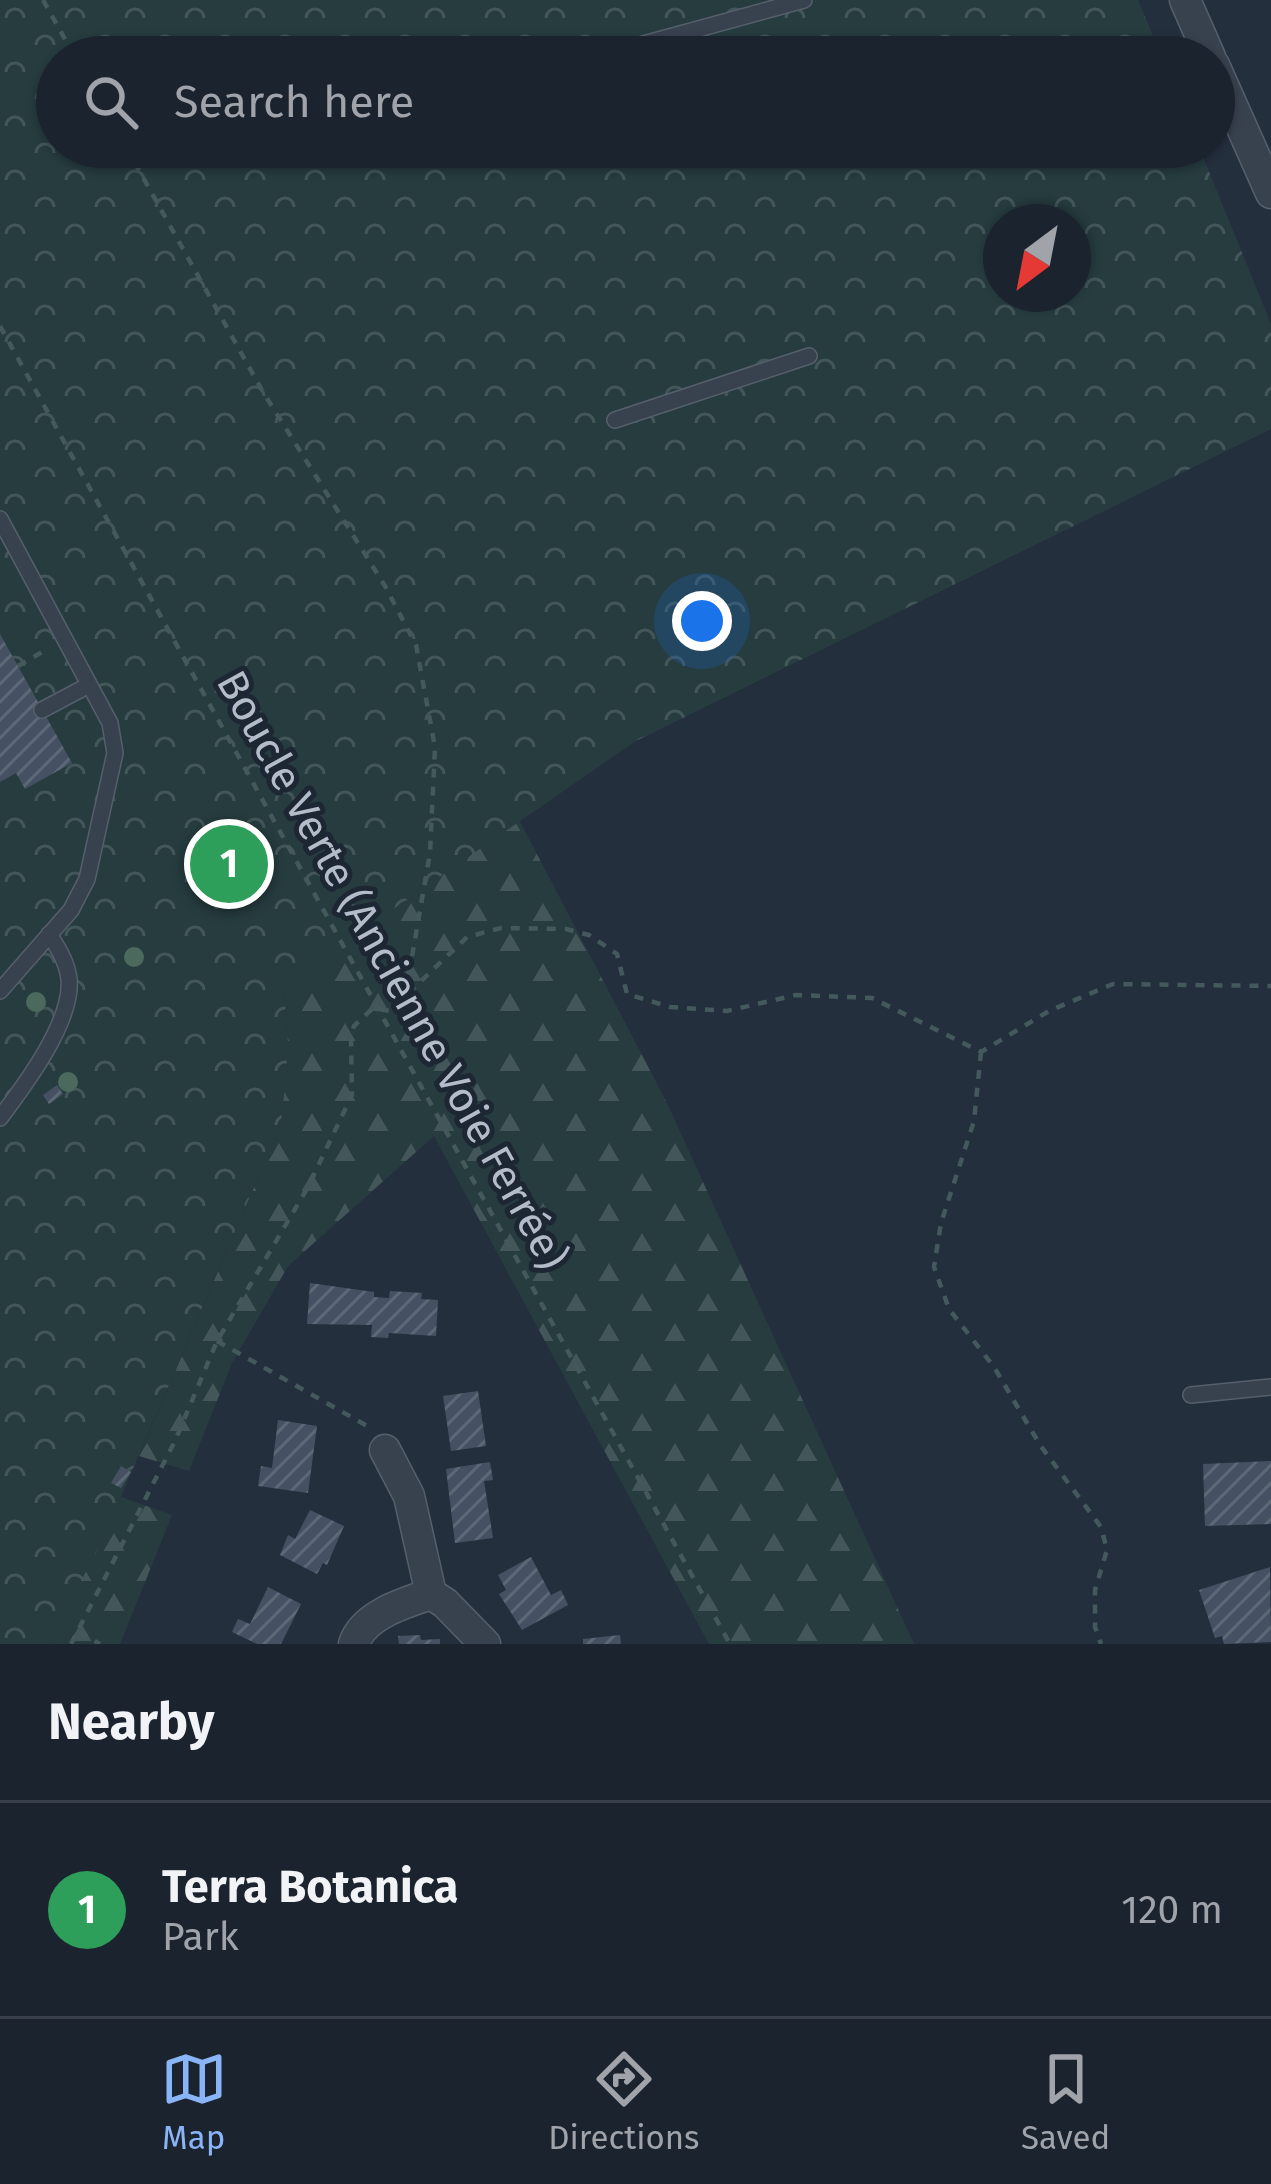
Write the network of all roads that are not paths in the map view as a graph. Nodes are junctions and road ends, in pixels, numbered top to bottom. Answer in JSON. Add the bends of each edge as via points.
{"nodes":[{"id":1,"x":804,"y":0,"type":"edge"},
{"id":2,"x":1185,"y":0,"type":"edge"},
{"id":3,"x":673,"y":36,"type":"edge"},
{"id":4,"x":1201,"y":36,"type":"edge"},
{"id":5,"x":1235,"y":112,"type":"edge"},
{"id":6,"x":1271,"y":193,"type":"edge"},
{"id":7,"x":809,"y":356,"type":"dead end"},
{"id":8,"x":615,"y":419,"type":"dead end"},
{"id":9,"x":0,"y":519,"type":"edge"},
{"id":10,"x":89,"y":685,"type":"junction"},
{"id":11,"x":42,"y":710,"type":"dead end"},
{"id":12,"x":50,"y":934,"type":"junction"},
{"id":13,"x":0,"y":991,"type":"edge"},
{"id":14,"x":0,"y":1118,"type":"edge"},
{"id":15,"x":1271,"y":1387,"type":"edge"},
{"id":16,"x":1191,"y":1395,"type":"dead end"},
{"id":17,"x":385,"y":1450,"type":"road end"},
{"id":18,"x":430,"y":1594,"type":"junction"},
{"id":19,"x":354,"y":1644,"type":"edge"},
{"id":20,"x":484,"y":1644,"type":"edge"}],
"edges":[{"from":1,"to":3,"type":"lane"},
{"from":2,"to":4,"type":"street"},
{"from":5,"to":6,"type":"street"},
{"from":7,"to":8,"type":"lane"},
{"from":9,"to":10,"type":"lane"},
{"from":10,"to":11,"type":"lane"},
{"from":10,"to":12,"type":"lane","via":[[116,753],[87,879]]},
{"from":12,"to":13,"type":"lane"},
{"from":12,"to":14,"type":"lane","via":[[68,970],[68,998]]},
{"from":15,"to":16,"type":"lane"},
{"from":17,"to":18,"type":"street","via":[[409,1496]]},
{"from":18,"to":19,"type":"street","via":[[381,1614]]},
{"from":18,"to":20,"type":"street"}]}
